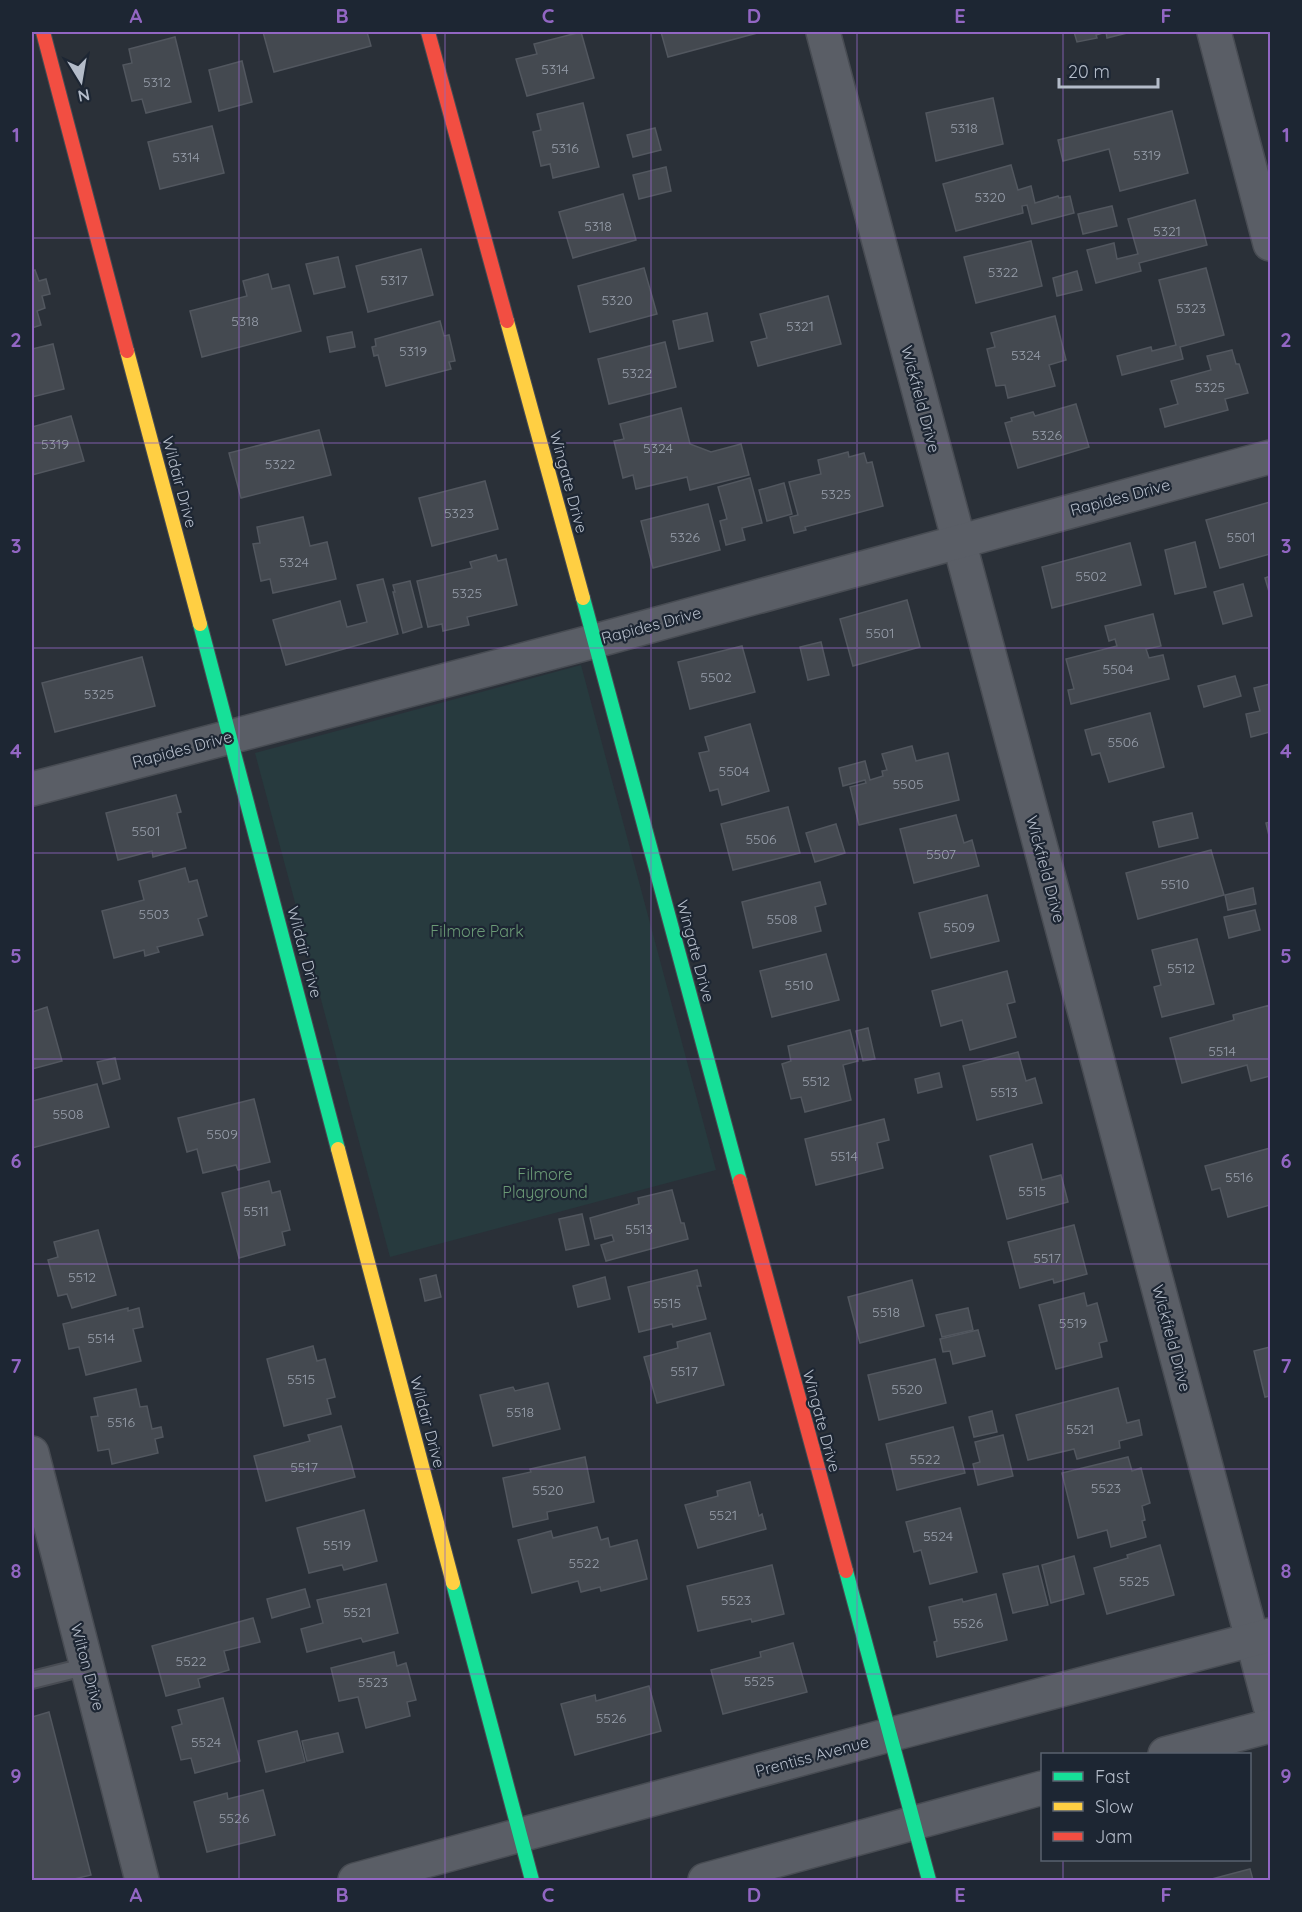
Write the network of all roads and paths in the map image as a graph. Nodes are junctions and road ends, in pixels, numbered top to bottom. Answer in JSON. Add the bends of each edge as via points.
{"nodes":[{"id":1,"x":44,"y":32,"type":"edge"},
{"id":2,"x":428,"y":32,"type":"edge"},
{"id":3,"x":823,"y":32,"type":"edge"},
{"id":4,"x":1214,"y":32,"type":"edge"},
{"id":5,"x":1270,"y":244,"type":"edge"},
{"id":6,"x":1270,"y":458,"type":"edge"},
{"id":7,"x":958,"y":541,"type":"junction"},
{"id":8,"x":595,"y":640,"type":"junction"},
{"id":9,"x":231,"y":736,"type":"junction"},
{"id":10,"x":32,"y":789,"type":"edge"},
{"id":11,"x":32,"y":1453,"type":"edge"},
{"id":12,"x":1262,"y":1638,"type":"edge"},
{"id":13,"x":88,"y":1666,"type":"junction"},
{"id":14,"x":32,"y":1680,"type":"edge"},
{"id":15,"x":1270,"y":1706,"type":"edge"},
{"id":16,"x":1270,"y":1726,"type":"edge"},
{"id":17,"x":889,"y":1735,"type":"junction"},
{"id":18,"x":1173,"y":1753,"type":"edge"},
{"id":19,"x":1041,"y":1788,"type":"edge"},
{"id":20,"x":914,"y":1823,"type":"junction"},
{"id":21,"x":520,"y":1836,"type":"junction"},
{"id":22,"x":142,"y":1881,"type":"edge"},
{"id":23,"x":355,"y":1881,"type":"edge"},
{"id":24,"x":532,"y":1881,"type":"edge"},
{"id":25,"x":705,"y":1881,"type":"edge"},
{"id":26,"x":930,"y":1881,"type":"edge"}],
"edges":[{"from":1,"to":9,"type":"street","name":"Wildair Drive"},
{"from":2,"to":8,"type":"street","name":"Wingate Drive"},
{"from":3,"to":7,"type":"street","name":"Wickfield Drive"},
{"from":4,"to":5,"type":"street"},
{"from":6,"to":7,"type":"street","name":"Rapides Drive"},
{"from":7,"to":8,"type":"street","name":"Rapides Drive"},
{"from":7,"to":12,"type":"street","name":"Wickfield Drive"},
{"from":8,"to":9,"type":"street","name":"Rapides Drive"},
{"from":8,"to":17,"type":"street","name":"Wingate Drive"},
{"from":9,"to":10,"type":"street","name":"Rapides Drive"},
{"from":9,"to":21,"type":"street","name":"Wildair Drive"},
{"from":11,"to":13,"type":"street","name":"Wilton Drive"},
{"from":12,"to":15,"type":"street","name":"Wickfield Drive"},
{"from":12,"to":17,"type":"street","name":"Prentiss Avenue"},
{"from":13,"to":14,"type":"lane"},
{"from":13,"to":22,"type":"street","name":"Wilton Drive"},
{"from":16,"to":18,"type":"street"},
{"from":17,"to":20,"type":"street","name":"Wingate Drive"},
{"from":17,"to":21,"type":"street","name":"Prentiss Avenue"},
{"from":19,"to":20,"type":"street"},
{"from":20,"to":25,"type":"street"},
{"from":20,"to":26,"type":"street","name":"Wingate Drive"},
{"from":21,"to":23,"type":"street","name":"Prentiss Avenue"},
{"from":21,"to":24,"type":"street","name":"Wildair Drive"}]}
